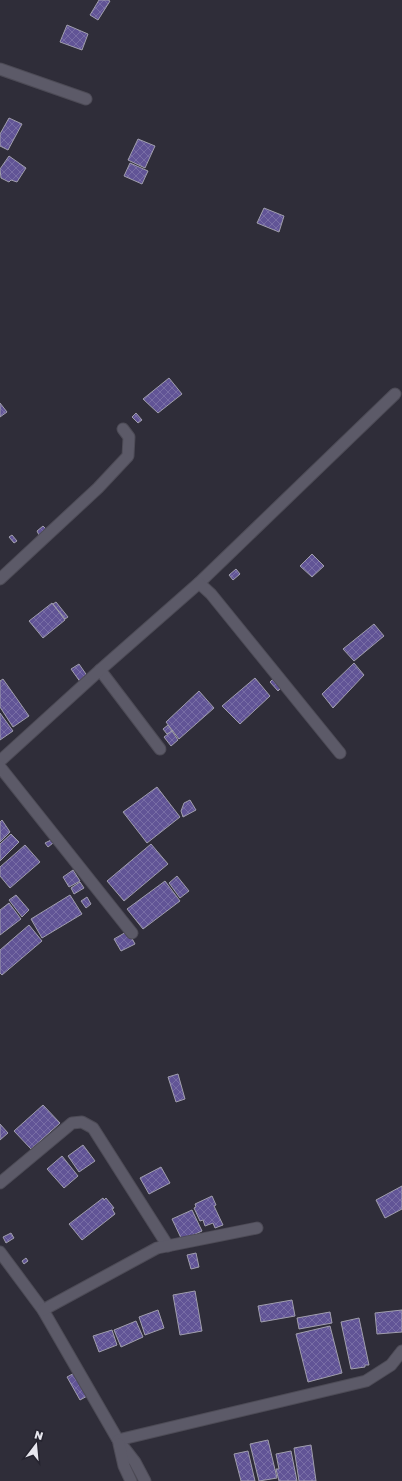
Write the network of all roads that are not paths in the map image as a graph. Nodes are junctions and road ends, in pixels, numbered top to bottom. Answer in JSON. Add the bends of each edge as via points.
{"nodes":[{"id":1,"x":0,"y":69,"type":"edge"},
{"id":2,"x":86,"y":99,"type":"dead end"},
{"id":3,"x":395,"y":394,"type":"dead end"},
{"id":4,"x":123,"y":429,"type":"dead end"},
{"id":5,"x":0,"y":579,"type":"edge"},
{"id":6,"x":199,"y":583,"type":"junction"},
{"id":7,"x":100,"y":670,"type":"junction"},
{"id":8,"x":160,"y":749,"type":"dead end"},
{"id":9,"x":340,"y":753,"type":"dead end"},
{"id":10,"x":0,"y":761,"type":"edge"},
{"id":11,"x":0,"y":767,"type":"edge"},
{"id":12,"x":132,"y":933,"type":"dead end"},
{"id":13,"x":0,"y":1183,"type":"edge"},
{"id":14,"x":257,"y":1228,"type":"dead end"},
{"id":15,"x":168,"y":1246,"type":"junction"},
{"id":16,"x":0,"y":1252,"type":"edge"},
{"id":17,"x":43,"y":1310,"type":"junction"},
{"id":18,"x":402,"y":1351,"type":"edge"},
{"id":19,"x":118,"y":1440,"type":"junction"},
{"id":20,"x":131,"y":1481,"type":"edge"},
{"id":21,"x":145,"y":1481,"type":"edge"}],
"edges":[{"from":1,"to":2,"type":"street"},
{"from":3,"to":6,"type":"street"},
{"from":4,"to":5,"type":"street","via":[[129,437],[128,456],[98,488]]},
{"from":6,"to":7,"type":"street"},
{"from":6,"to":9,"type":"street","via":[[211,594]]},
{"from":7,"to":8,"type":"street"},
{"from":7,"to":10,"type":"street"},
{"from":11,"to":12,"type":"street"},
{"from":13,"to":15,"type":"street","via":[[72,1124],[82,1122],[92,1128]]},
{"from":14,"to":15,"type":"street"},
{"from":15,"to":17,"type":"street","via":[[157,1248]]},
{"from":16,"to":17,"type":"street"},
{"from":17,"to":19,"type":"street"},
{"from":18,"to":19,"type":"street","via":[[391,1365],[366,1382]]},
{"from":19,"to":20,"type":"street","via":[[124,1466]]},
{"from":19,"to":21,"type":"street","via":[[135,1462]]}]}
